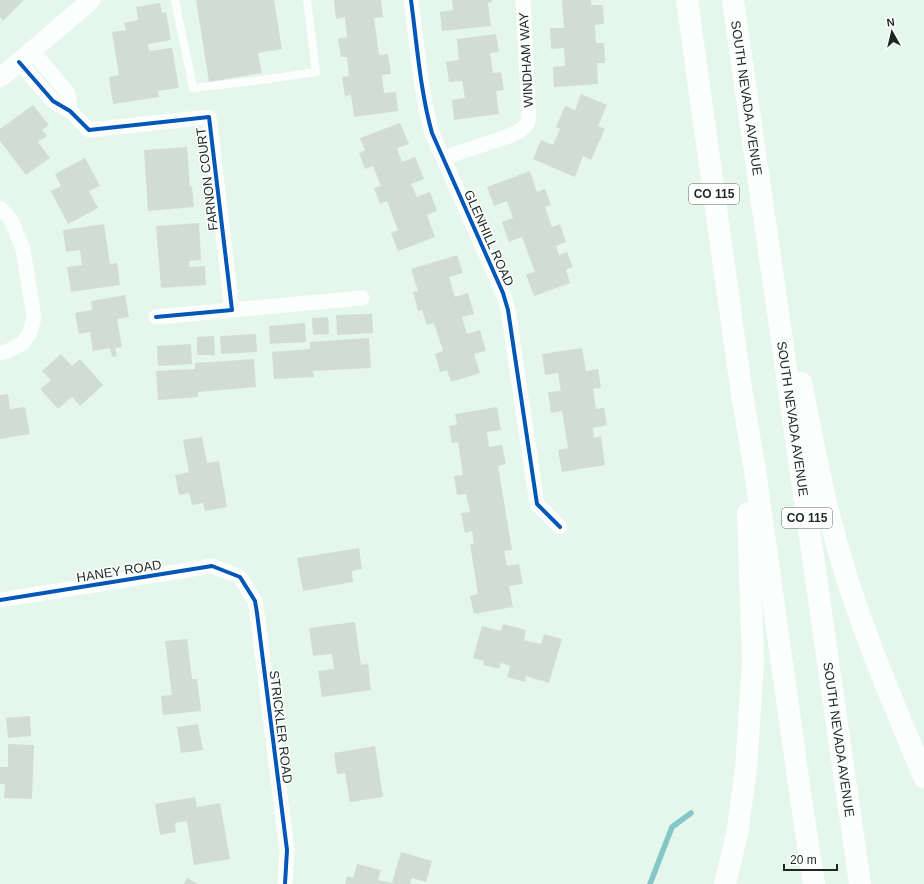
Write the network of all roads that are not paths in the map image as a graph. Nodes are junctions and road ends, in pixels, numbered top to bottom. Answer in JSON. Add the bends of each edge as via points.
{"nodes":[{"id":1,"x":91,"y":0,"type":"edge"},
{"id":2,"x":175,"y":0,"type":"edge"},
{"id":3,"x":306,"y":0,"type":"edge"},
{"id":4,"x":412,"y":0,"type":"edge"},
{"id":5,"x":523,"y":0,"type":"edge"},
{"id":6,"x":687,"y":0,"type":"edge"},
{"id":7,"x":733,"y":0,"type":"edge"},
{"id":8,"x":25,"y":57,"type":"junction"},
{"id":9,"x":0,"y":78,"type":"edge"},
{"id":10,"x":754,"y":151,"type":"junction"},
{"id":11,"x":443,"y":158,"type":"junction"},
{"id":12,"x":0,"y":208,"type":"edge"},
{"id":13,"x":362,"y":298,"type":"dead end"},
{"id":14,"x":232,"y":310,"type":"junction"},
{"id":15,"x":156,"y":317,"type":"dead end"},
{"id":16,"x":0,"y":353,"type":"edge"},
{"id":17,"x":741,"y":388,"type":"junction"},
{"id":18,"x":560,"y":527,"type":"dead end"},
{"id":19,"x":240,"y":577,"type":"joint"},
{"id":20,"x":0,"y":600,"type":"edge"},
{"id":21,"x":924,"y":777,"type":"edge"},
{"id":22,"x":285,"y":884,"type":"edge"},
{"id":23,"x":725,"y":884,"type":"edge"},
{"id":24,"x":814,"y":884,"type":"edge"},
{"id":25,"x":860,"y":884,"type":"edge"}],
"edges":[{"from":1,"to":8,"type":"street"},
{"from":2,"to":3,"type":"lane","via":[[193,88],[316,72]]},
{"from":4,"to":11,"type":"street","name":"GLENHILL ROAD","via":[[427,113]]},
{"from":5,"to":11,"type":"street","name":"WINDHAM WAY","via":[[528,123],[509,136]]},
{"from":6,"to":17,"type":"highway","number":"CO 115"},
{"from":7,"to":10,"type":"highway","name":"SOUTH NEVADA AVENUE","number":"CO 115"},
{"from":8,"to":9,"type":"street"},
{"from":8,"to":14,"type":"street","name":"FARNON COURT","via":[[53,101],[70,111],[89,130],[209,117]]},
{"from":10,"to":21,"type":"highway","via":[[831,526],[870,645]]},
{"from":10,"to":25,"type":"highway","name":"SOUTH NEVADA AVENUE","number":"CO 115"},
{"from":11,"to":18,"type":"street","name":"GLENHILL ROAD","via":[[508,310],[537,504]]},
{"from":12,"to":16,"type":"street","via":[[11,220],[23,249],[34,318],[23,343],[8,352]]},
{"from":13,"to":14,"type":"street"},
{"from":14,"to":15,"type":"street"},
{"from":17,"to":23,"type":"highway","via":[[751,562],[753,661],[746,769],[737,834]]},
{"from":17,"to":24,"type":"highway","number":"CO 115"},
{"from":19,"to":20,"type":"street","name":"HANEY ROAD","via":[[212,566]]},
{"from":19,"to":22,"type":"street","name":"STRICKLER ROAD","via":[[255,601],[257,613],[287,850]]}]}
